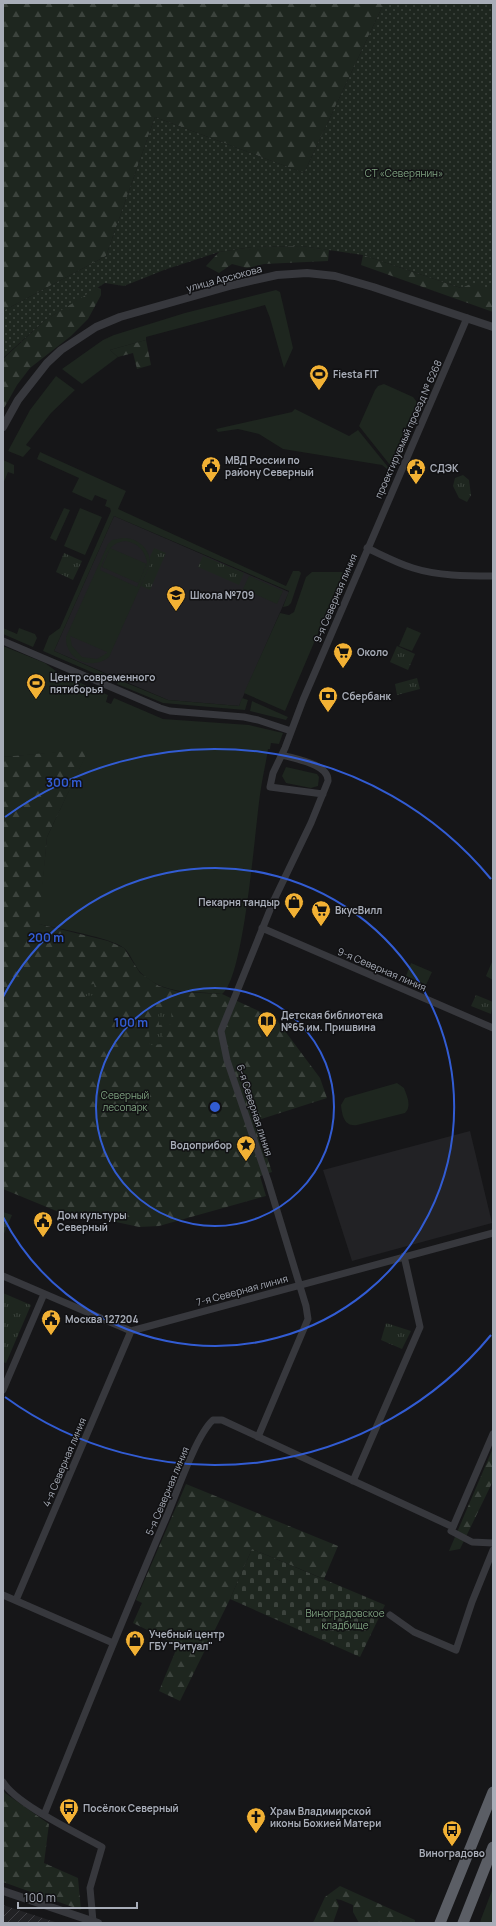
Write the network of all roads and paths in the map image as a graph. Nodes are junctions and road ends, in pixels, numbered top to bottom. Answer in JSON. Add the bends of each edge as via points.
{"nodes":[{"id":1,"x":467,"y":318,"type":"junction"},
{"id":2,"x":493,"y":327,"type":"edge"},
{"id":3,"x":3,"y":427,"type":"edge"},
{"id":4,"x":367,"y":548,"type":"junction"},
{"id":5,"x":493,"y":576,"type":"edge"},
{"id":6,"x":3,"y":641,"type":"edge"},
{"id":7,"x":291,"y":732,"type":"junction"},
{"id":8,"x":282,"y":755,"type":"junction"},
{"id":9,"x":323,"y":794,"type":"junction"},
{"id":10,"x":262,"y":928,"type":"junction"},
{"id":11,"x":493,"y":1028,"type":"edge"},
{"id":12,"x":493,"y":1233,"type":"edge"},
{"id":13,"x":404,"y":1256,"type":"junction"},
{"id":14,"x":3,"y":1276,"type":"edge"},
{"id":15,"x":299,"y":1285,"type":"junction"},
{"id":16,"x":44,"y":1294,"type":"junction"},
{"id":17,"x":131,"y":1331,"type":"junction"},
{"id":18,"x":6,"y":1373,"type":"edge"},
{"id":19,"x":3,"y":1390,"type":"edge"},
{"id":20,"x":493,"y":1434,"type":"edge"},
{"id":21,"x":258,"y":1437,"type":"junction"},
{"id":22,"x":353,"y":1481,"type":"junction"},
{"id":23,"x":452,"y":1529,"type":"junction"},
{"id":24,"x":493,"y":1544,"type":"edge"},
{"id":25,"x":493,"y":1550,"type":"edge"},
{"id":26,"x":3,"y":1595,"type":"edge"},
{"id":27,"x":16,"y":1600,"type":"junction"},
{"id":28,"x":390,"y":1615,"type":"dead end"},
{"id":29,"x":113,"y":1643,"type":"junction"},
{"id":30,"x":3,"y":1782,"type":"edge"},
{"id":31,"x":493,"y":1792,"type":"edge"},
{"id":32,"x":44,"y":1815,"type":"junction"},
{"id":33,"x":493,"y":1847,"type":"edge"},
{"id":34,"x":3,"y":1891,"type":"edge"},
{"id":35,"x":96,"y":1922,"type":"edge"},
{"id":36,"x":440,"y":1923,"type":"edge"},
{"id":37,"x":463,"y":1923,"type":"edge"}],
"edges":[{"from":1,"to":2,"type":"street","name":"улица Арсюкова"},
{"from":1,"to":3,"type":"street","name":"улица Арсюкова","via":[[353,280],[320,274],[277,275],[233,285],[120,317],[96,327],[61,350],[36,375]]},
{"from":1,"to":4,"type":"street","name":"проектируемый проезд № 6268"},
{"from":4,"to":5,"type":"street","name":"9-я Северная линия","via":[[424,571],[460,576]]},
{"from":4,"to":7,"type":"street","name":"9-я Северная линия"},
{"from":6,"to":7,"type":"street","via":[[160,708],[244,717]]},
{"from":7,"to":8,"type":"street","name":"9-я Северная линия"},
{"from":8,"to":9,"type":"street","name":"6-я Северная линия","via":[[321,768],[328,781]]},
{"from":8,"to":9,"type":"street","via":[[273,773],[270,787]]},
{"from":9,"to":10,"type":"street","name":"6-я Северная линия"},
{"from":10,"to":11,"type":"street","name":"9-я Северная линия"},
{"from":10,"to":15,"type":"street","name":"6-я Северная линия","via":[[221,1031]]},
{"from":12,"to":13,"type":"street","name":"7-я Северная линия"},
{"from":13,"to":15,"type":"street","name":"7-я Северная линия"},
{"from":13,"to":22,"type":"street","via":[[420,1327]]},
{"from":14,"to":16,"type":"street"},
{"from":15,"to":17,"type":"street","name":"7-я Северная линия"},
{"from":15,"to":21,"type":"street","name":"6-я Северная линия","via":[[308,1319]]},
{"from":16,"to":17,"type":"street"},
{"from":16,"to":18,"type":"street"},
{"from":17,"to":27,"type":"street","name":"4-я Северная линия"},
{"from":18,"to":19,"type":"street"},
{"from":20,"to":23,"type":"street"},
{"from":21,"to":22,"type":"street","name":"5-я Северная линия"},
{"from":21,"to":29,"type":"street","name":"5-я Северная линия","via":[[222,1420],[213,1420],[206,1427]]},
{"from":22,"to":23,"type":"street","name":"5-я Северная линия"},
{"from":23,"to":24,"type":"street","name":"5-я Северная линия","via":[[472,1542]]},
{"from":25,"to":28,"type":"street","via":[[456,1650],[414,1632]]},
{"from":26,"to":27,"type":"street"},
{"from":27,"to":29,"type":"street"},
{"from":29,"to":32,"type":"street","name":"5-я Северная линия"},
{"from":30,"to":32,"type":"street","via":[[8,1790]]},
{"from":31,"to":36,"type":"highway"},
{"from":32,"to":35,"type":"street","via":[[102,1847],[90,1888]]},
{"from":33,"to":37,"type":"highway"},
{"from":34,"to":35,"type":"street"}]}
